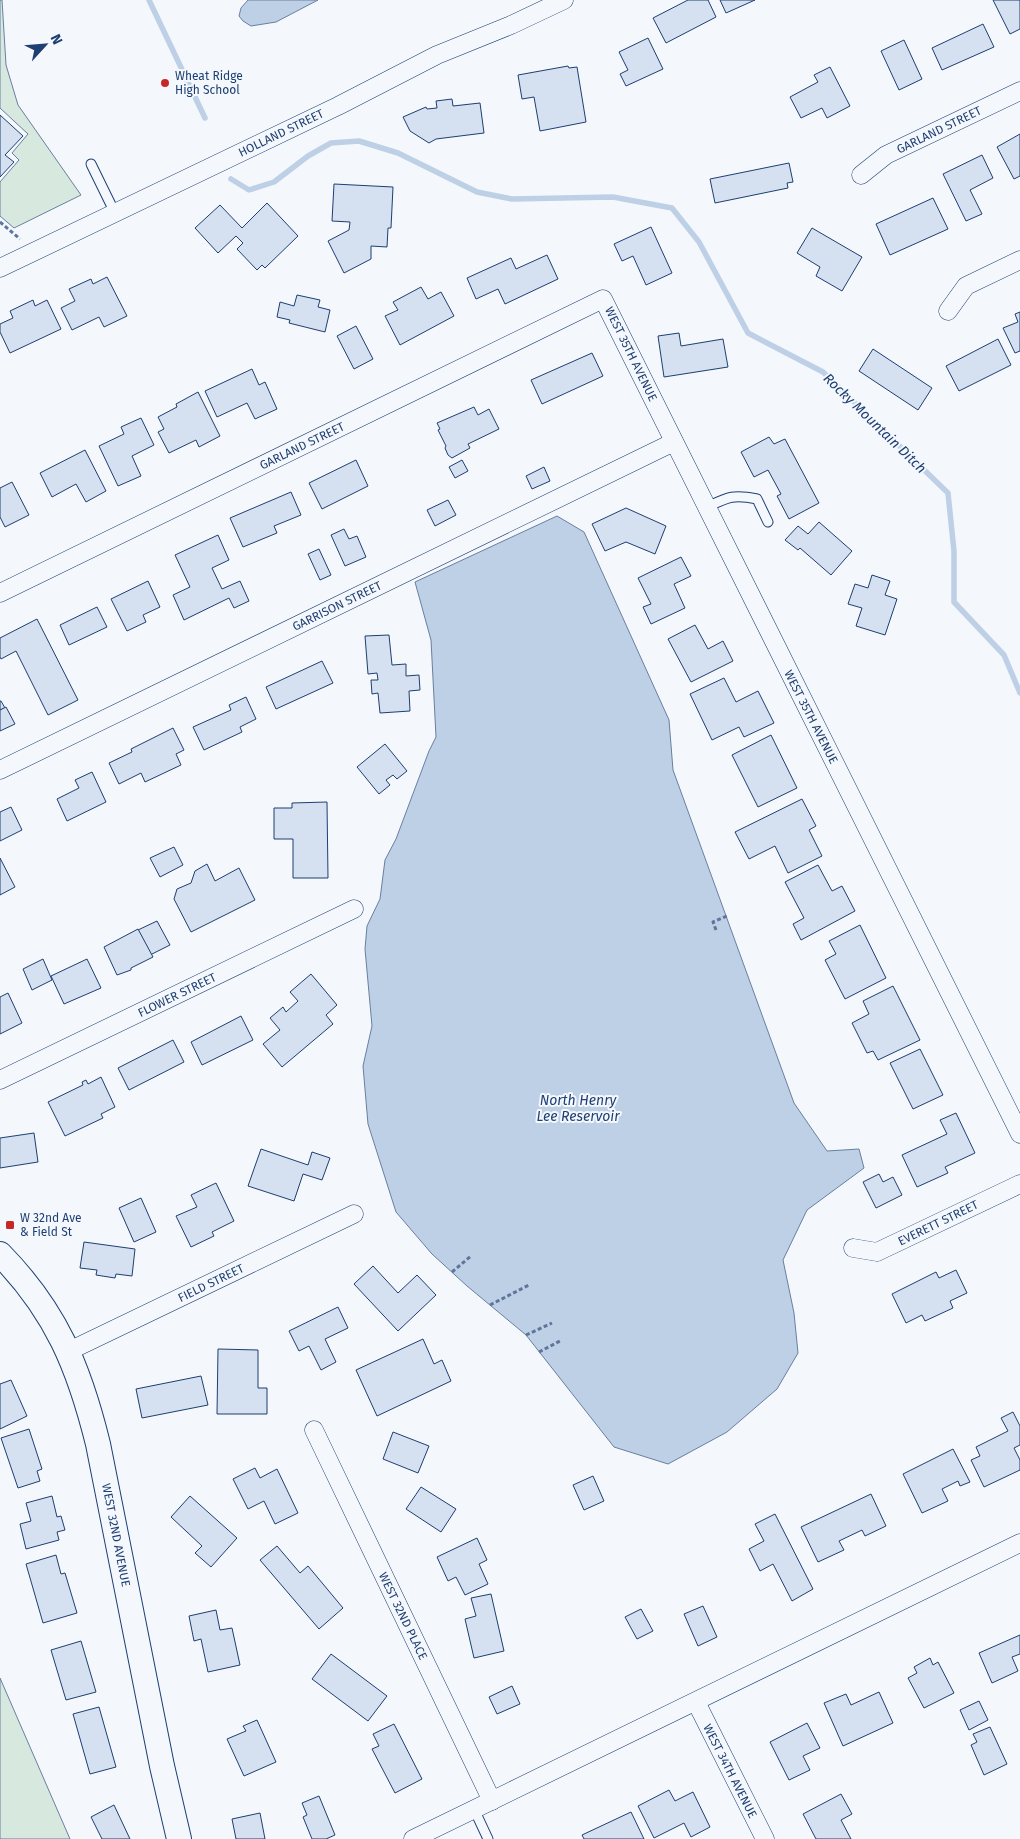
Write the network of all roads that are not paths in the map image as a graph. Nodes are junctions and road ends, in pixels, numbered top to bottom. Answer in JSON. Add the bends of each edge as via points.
{"nodes":[{"id":1,"x":564,"y":0,"type":"edge"},
{"id":2,"x":1020,"y":91,"type":"edge"},
{"id":3,"x":91,"y":164,"type":"dead end"},
{"id":4,"x":861,"y":175,"type":"dead end"},
{"id":5,"x":115,"y":213,"type":"junction"},
{"id":6,"x":1020,"y":260,"type":"edge"},
{"id":7,"x":0,"y":268,"type":"edge"},
{"id":8,"x":603,"y":299,"type":"joint"},
{"id":9,"x":948,"y":311,"type":"dead end"},
{"id":10,"x":674,"y":442,"type":"junction"},
{"id":11,"x":707,"y":507,"type":"junction"},
{"id":12,"x":768,"y":522,"type":"dead end"},
{"id":13,"x":0,"y":593,"type":"edge"},
{"id":14,"x":0,"y":770,"type":"edge"},
{"id":15,"x":354,"y":909,"type":"dead end"},
{"id":16,"x":0,"y":1080,"type":"edge"},
{"id":17,"x":1020,"y":1134,"type":"edge"},
{"id":18,"x":1020,"y":1184,"type":"edge"},
{"id":19,"x":354,"y":1214,"type":"dead end"},
{"id":20,"x":853,"y":1248,"type":"dead end"},
{"id":21,"x":0,"y":1254,"type":"edge"},
{"id":22,"x":69,"y":1352,"type":"junction"},
{"id":23,"x":314,"y":1430,"type":"dead end"},
{"id":24,"x":1020,"y":1543,"type":"edge"},
{"id":25,"x":696,"y":1702,"type":"junction"},
{"id":26,"x":492,"y":1801,"type":"junction"},
{"id":27,"x":474,"y":1809,"type":"junction"},
{"id":28,"x":179,"y":1839,"type":"edge"},
{"id":29,"x":413,"y":1839,"type":"edge"},
{"id":30,"x":488,"y":1839,"type":"edge"},
{"id":31,"x":765,"y":1839,"type":"edge"}],
"edges":[{"from":1,"to":5,"type":"street","name":"HOLLAND STREET","via":[[446,51]]},
{"from":2,"to":4,"type":"street","name":"GARLAND STREET","via":[[886,155]]},
{"from":3,"to":5,"type":"lane"},
{"from":5,"to":7,"type":"street","name":"HOLLAND STREET"},
{"from":6,"to":9,"type":"street","via":[[966,286]]},
{"from":8,"to":10,"type":"street","name":"WEST 35TH AVENUE"},
{"from":8,"to":13,"type":"street","name":"GARLAND STREET"},
{"from":10,"to":11,"type":"street","name":"WEST 35TH AVENUE"},
{"from":10,"to":14,"type":"street","name":"GARRISON STREET"},
{"from":11,"to":12,"type":"lane","via":[[741,495],[757,499]]},
{"from":11,"to":17,"type":"street","name":"WEST 35TH AVENUE"},
{"from":15,"to":16,"type":"street","name":"FLOWER STREET"},
{"from":18,"to":20,"type":"street","name":"EVERETT STREET","via":[[877,1252]]},
{"from":19,"to":22,"type":"street","name":"FIELD STREET"},
{"from":21,"to":22,"type":"street","name":"WEST 32ND AVENUE","via":[[42,1304]]},
{"from":22,"to":28,"type":"street","name":"WEST 32ND AVENUE","via":[[98,1444]]},
{"from":23,"to":26,"type":"street","name":"WEST 32ND PLACE"},
{"from":24,"to":25,"type":"street"},
{"from":25,"to":26,"type":"street"},
{"from":25,"to":31,"type":"street","name":"WEST 34TH AVENUE"},
{"from":26,"to":27,"type":"street"},
{"from":27,"to":29,"type":"street"},
{"from":27,"to":30,"type":"lane"}]}
